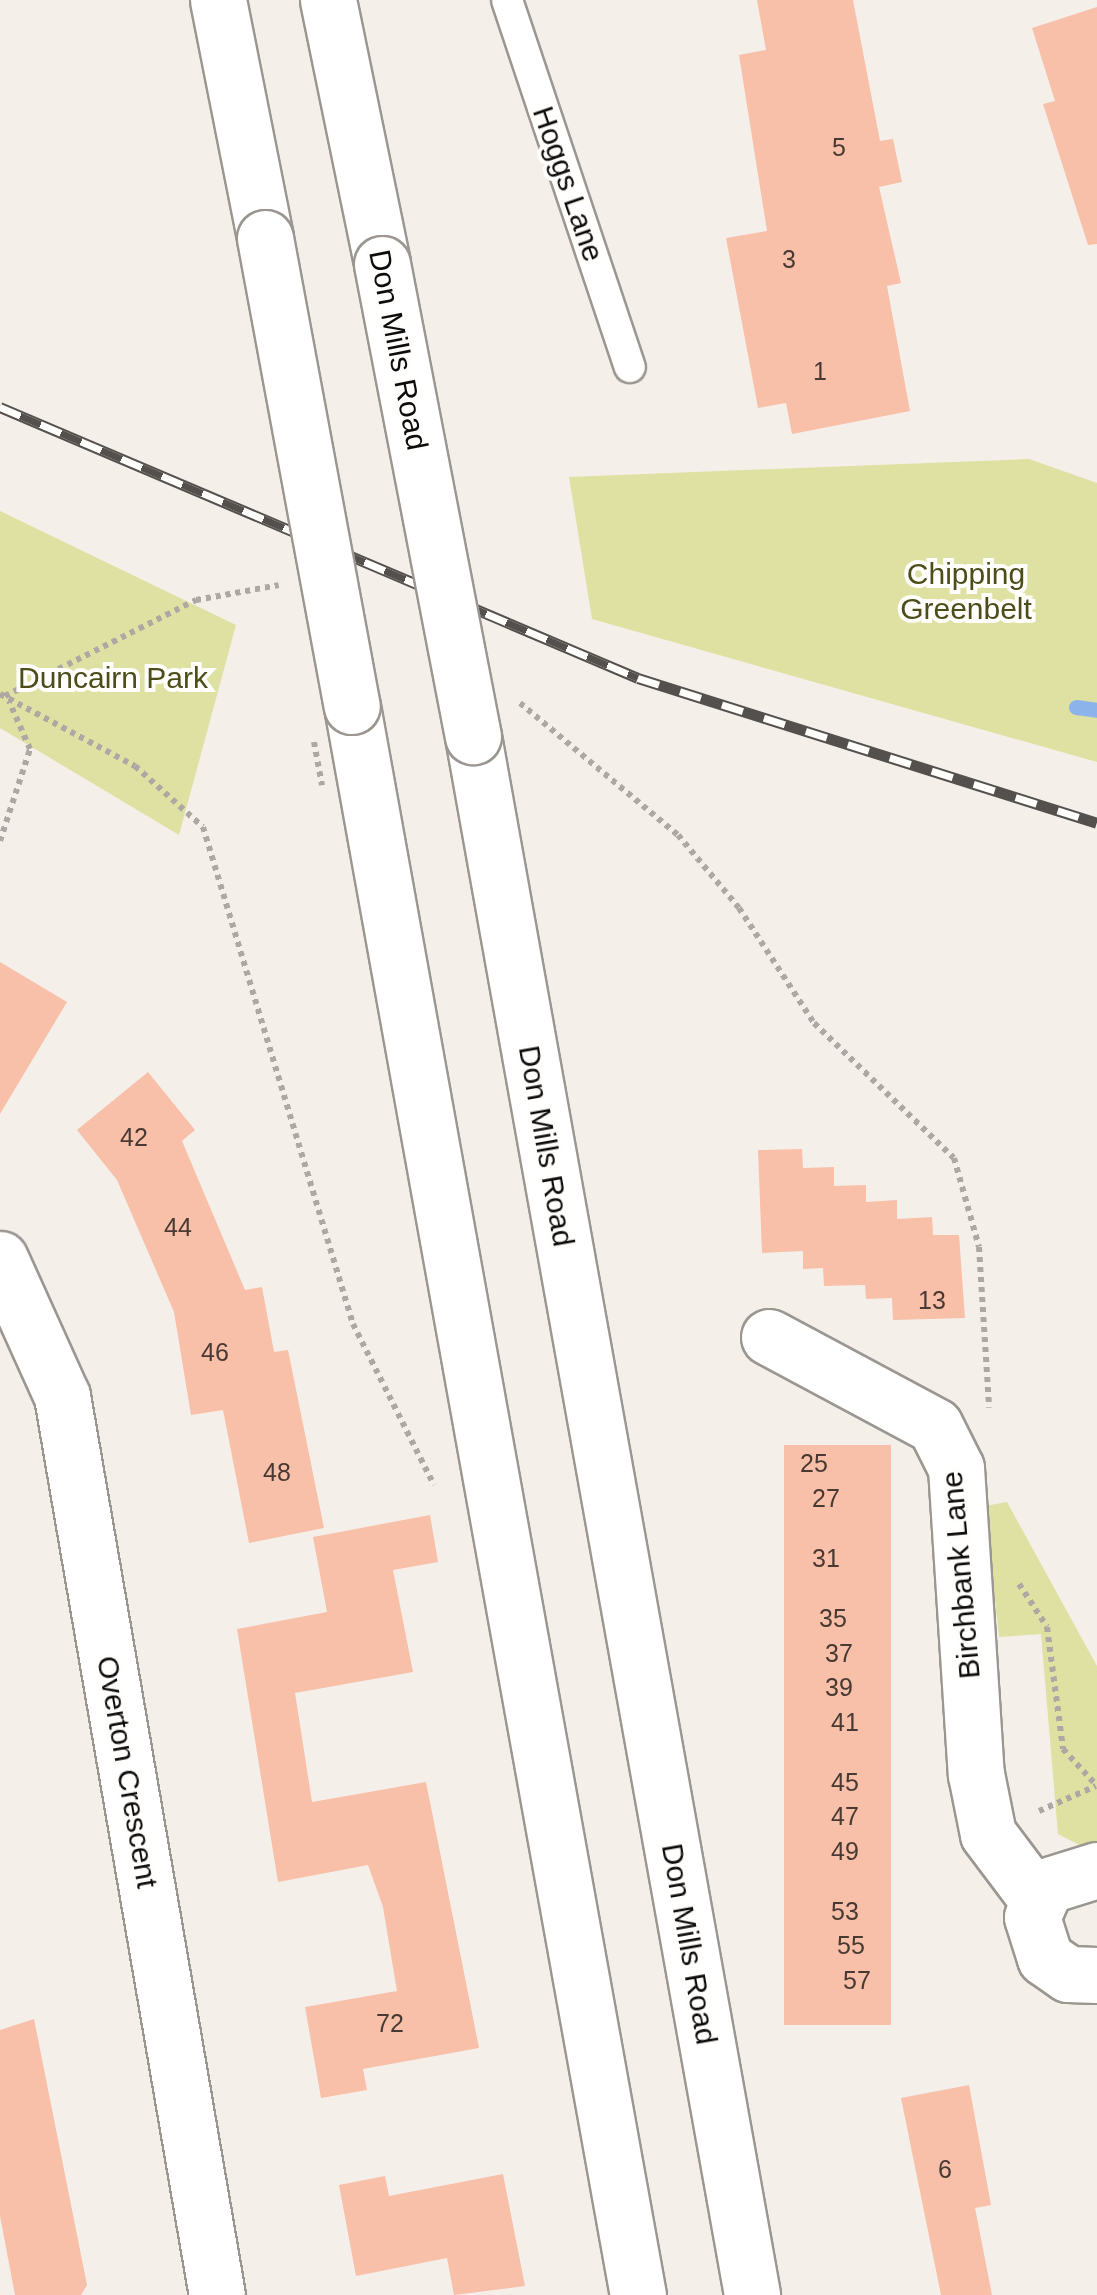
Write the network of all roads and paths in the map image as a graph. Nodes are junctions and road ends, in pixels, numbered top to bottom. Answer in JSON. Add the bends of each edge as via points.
{"nodes":[{"id":1,"x":218,"y":0,"type":"edge"},
{"id":2,"x":328,"y":0,"type":"edge"},
{"id":3,"x":506,"y":0,"type":"edge"},
{"id":4,"x":630,"y":367,"type":"dead end"},
{"id":5,"x":2,"y":695,"type":"edge"},
{"id":6,"x":0,"y":842,"type":"edge"},
{"id":7,"x":801,"y":1004,"type":"dead end"},
{"id":8,"x":0,"y":1260,"type":"edge"},
{"id":9,"x":769,"y":1337,"type":"dead end"},
{"id":10,"x":990,"y":1432,"type":"dead end"},
{"id":11,"x":440,"y":1494,"type":"dead end"},
{"id":12,"x":1011,"y":1573,"type":"dead end"},
{"id":13,"x":1097,"y":1786,"type":"edge"},
{"id":14,"x":1097,"y":1870,"type":"edge"},
{"id":15,"x":1037,"y":1899,"type":"junction"},
{"id":16,"x":1097,"y":1976,"type":"edge"},
{"id":17,"x":217,"y":2295,"type":"edge"},
{"id":18,"x":638,"y":2295,"type":"edge"},
{"id":19,"x":752,"y":2295,"type":"edge"}],
"edges":[{"from":1,"to":18,"type":"main road","bridge":true},
{"from":2,"to":19,"type":"main road","name":"Don Mills Road","bridge":true,"via":[[472,736]]},
{"from":3,"to":4,"type":"lane","name":"Hoggs Lane"},
{"from":5,"to":6,"type":"path","via":[[30,749]]},
{"from":5,"to":11,"type":"path","via":[[150,776],[202,827],[354,1324]]},
{"from":7,"to":10,"type":"path","via":[[931,1130],[964,1178],[981,1266]]},
{"from":8,"to":17,"type":"main road","name":"Overton Crescent","via":[[62,1396]]},
{"from":9,"to":15,"type":"main road","name":"Birchbank Lane","via":[[935,1426],[956,1468],[976,1774],[988,1834]]},
{"from":12,"to":13,"type":"path","via":[[1047,1627],[1063,1749]]},
{"from":14,"to":15,"type":"main road","via":[[1062,1875]]},
{"from":15,"to":16,"type":"main road","via":[[1032,1917],[1044,1958],[1068,1974]]}]}
